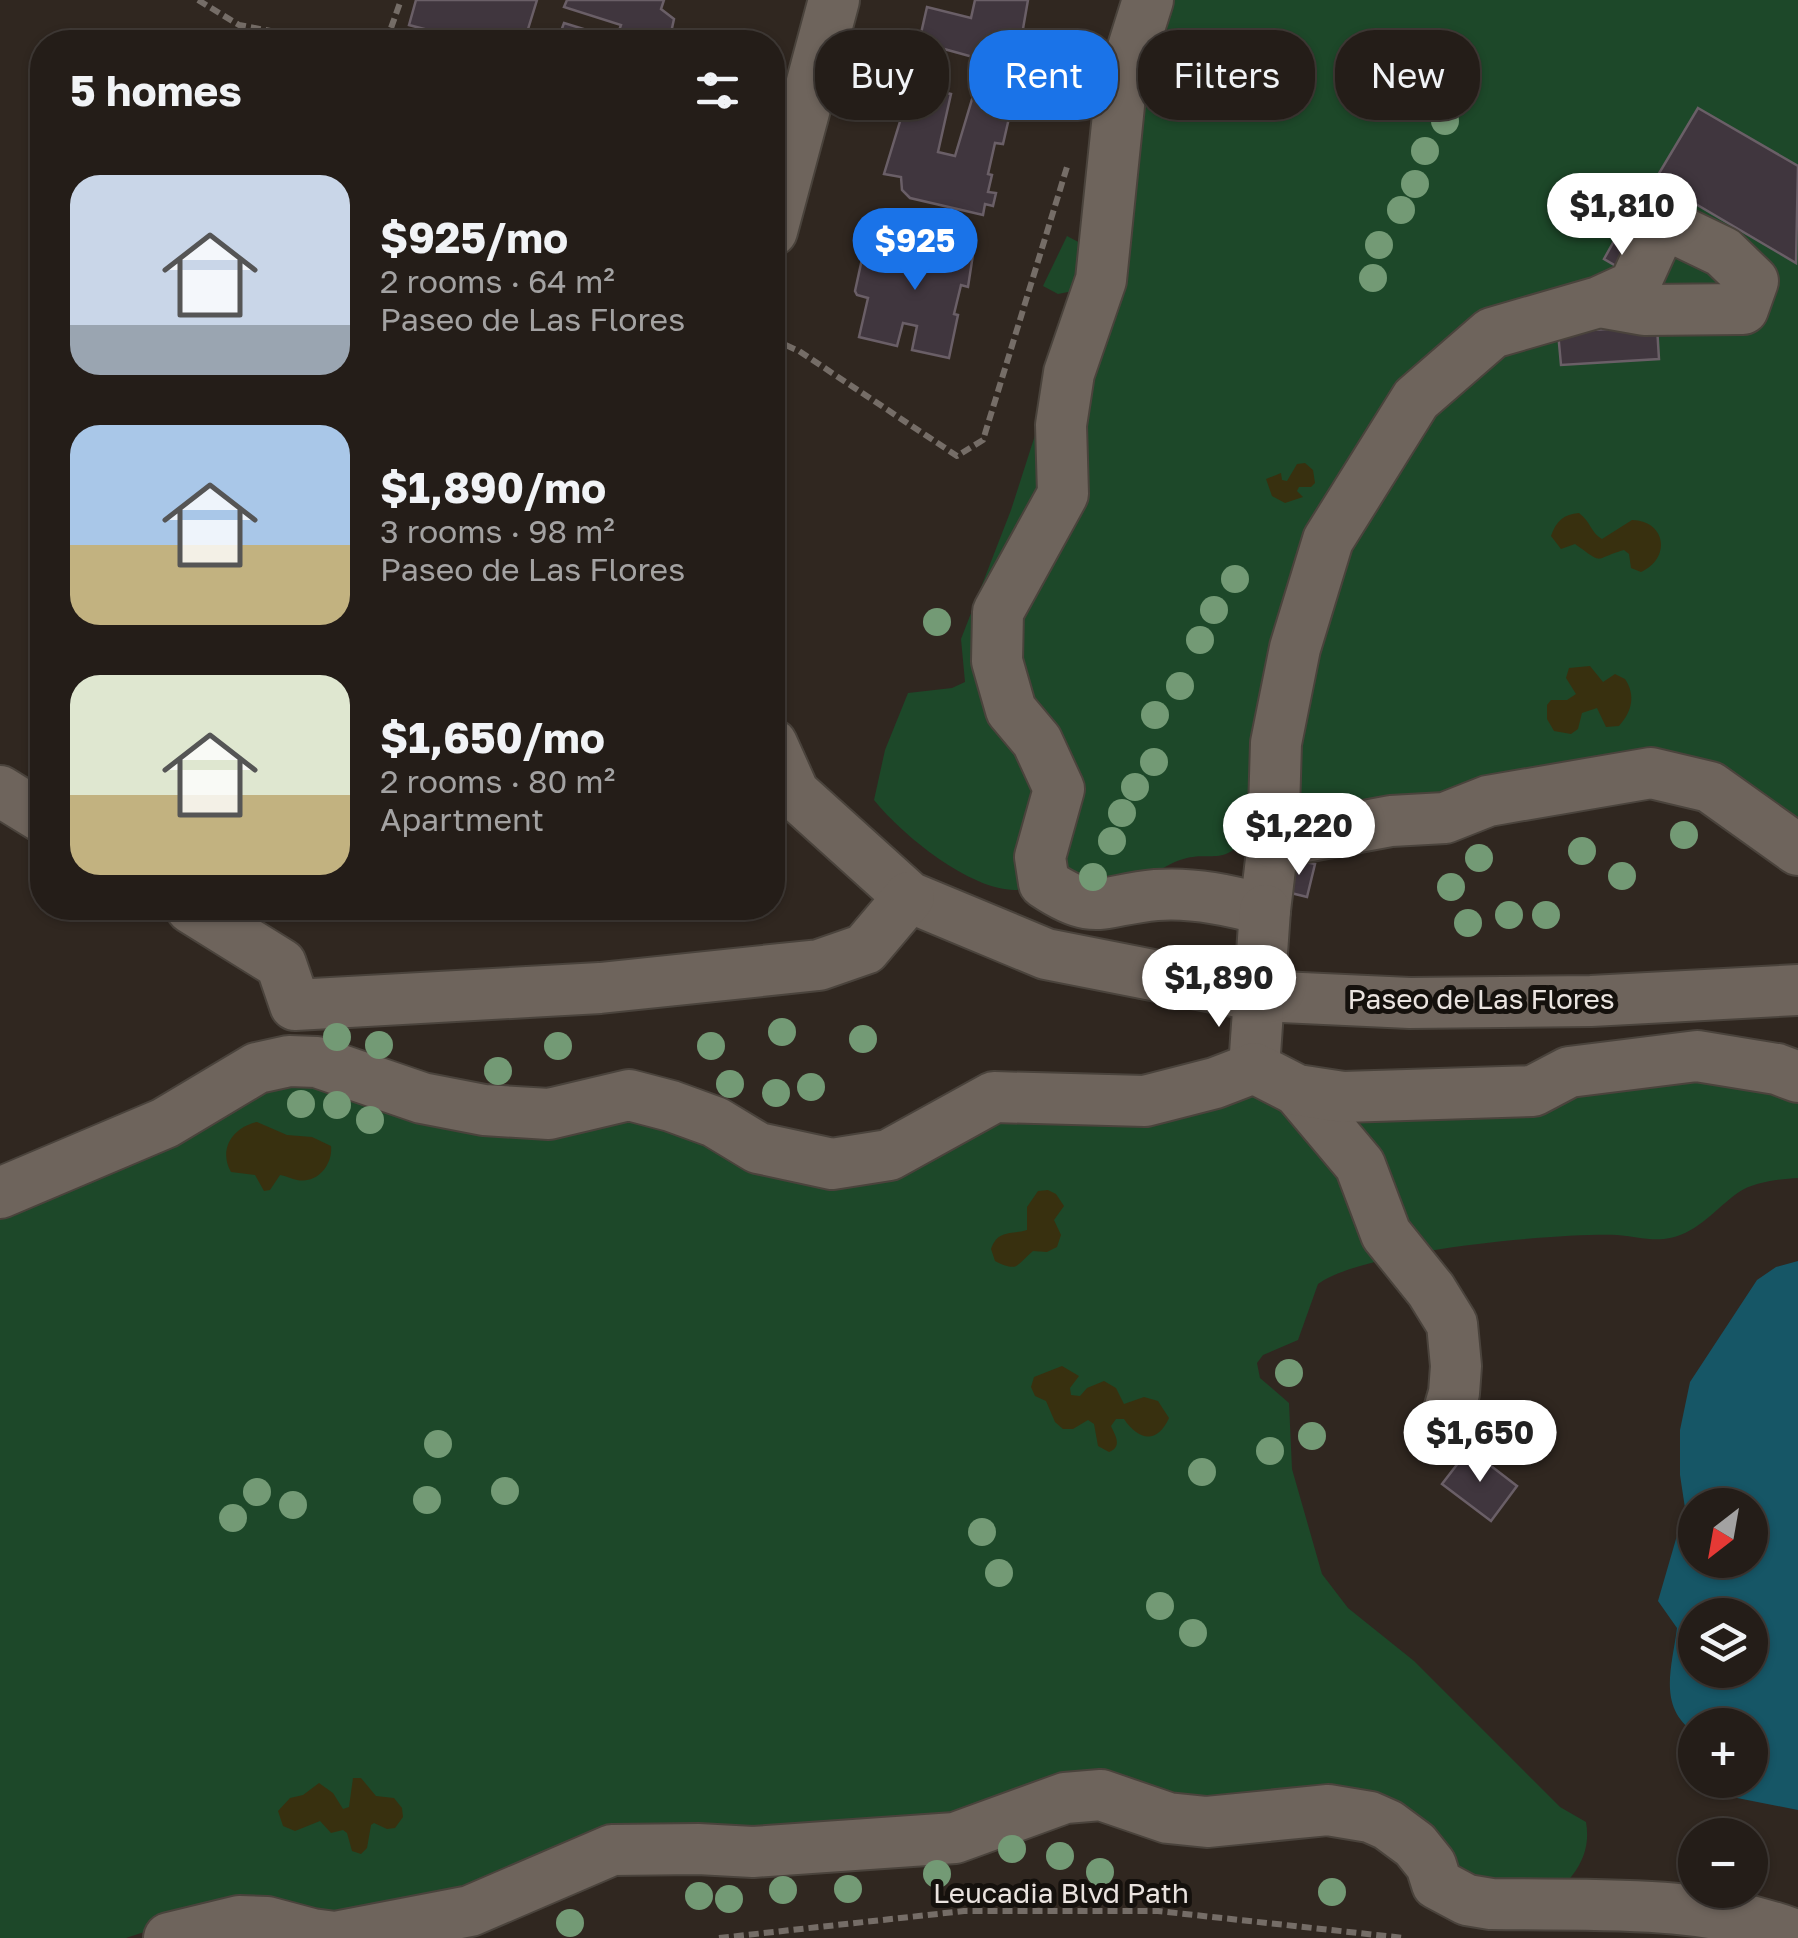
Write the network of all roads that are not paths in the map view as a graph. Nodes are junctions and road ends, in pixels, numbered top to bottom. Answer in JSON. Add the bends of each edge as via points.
{"nodes":[{"id":1,"x":834,"y":0,"type":"edge"},
{"id":2,"x":1148,"y":0,"type":"edge"},
{"id":3,"x":785,"y":183,"type":"edge"},
{"id":4,"x":1599,"y":302,"type":"dead end"},
{"id":5,"x":785,"y":773,"type":"edge"},
{"id":6,"x":0,"y":791,"type":"edge"},
{"id":7,"x":30,"y":810,"type":"edge"},
{"id":8,"x":1274,"y":843,"type":"junction"},
{"id":9,"x":1798,"y":850,"type":"edge"},
{"id":10,"x":909,"y":897,"type":"junction"},
{"id":11,"x":1265,"y":910,"type":"junction"},
{"id":12,"x":210,"y":920,"type":"edge"},
{"id":13,"x":1798,"y":990,"type":"edge"},
{"id":14,"x":1259,"y":996,"type":"junction"},
{"id":15,"x":1798,"y":1077,"type":"edge"},
{"id":16,"x":1276,"y":1079,"type":"junction"},
{"id":17,"x":0,"y":1193,"type":"edge"},
{"id":18,"x":1444,"y":1428,"type":"dead end"},
{"id":19,"x":1798,"y":1936,"type":"edge"},
{"id":20,"x":169,"y":1938,"type":"edge"}],
"edges":[{"from":1,"to":3,"type":"street"},
{"from":2,"to":11,"type":"street","via":[[1121,86],[1101,280],[1069,373],[1061,425],[1063,494],[998,612],[996,662],[1011,710],[1036,740],[1059,789],[1040,858],[1044,883],[1070,900],[1101,906],[1157,895],[1220,898]]},
{"from":4,"to":8,"type":"street","via":[[1492,333],[1416,400],[1354,496],[1328,540],[1295,648],[1276,742]]},
{"from":5,"to":10,"type":"street","name":"Paseo de Las Flores","via":[[794,793]]},
{"from":6,"to":7,"type":"street"},
{"from":8,"to":9,"type":"street","via":[[1446,818],[1488,801],[1651,772],[1710,787]]},
{"from":8,"to":11,"type":"street"},
{"from":10,"to":12,"type":"street","via":[[866,949],[819,964],[600,988],[296,1004],[281,964]]},
{"from":10,"to":14,"type":"street","name":"Paseo de Las Flores","via":[[1046,954]]},
{"from":11,"to":14,"type":"street"},
{"from":13,"to":14,"type":"street","name":"Paseo de Las Flores","via":[[1573,1002]]},
{"from":14,"to":16,"type":"street"},
{"from":15,"to":16,"type":"street","via":[[1697,1056],[1569,1072],[1532,1091],[1344,1098]]},
{"from":16,"to":17,"type":"street","via":[[1216,1083],[1146,1101],[994,1097],[889,1155],[832,1164],[758,1148],[715,1122],[629,1094],[549,1114],[484,1110],[422,1098],[317,1062],[289,1060],[257,1068],[165,1123]]},
{"from":16,"to":18,"type":"street","via":[[1360,1165],[1386,1234],[1452,1324],[1456,1366]]},
{"from":19,"to":20,"type":"street","via":[[1725,1915],[1467,1900],[1436,1884],[1415,1845],[1370,1817],[1328,1810],[1207,1822],[1168,1818],[1101,1795],[1065,1798],[955,1838],[753,1852],[612,1850],[470,1911],[336,1937],[239,1921]]}]}
